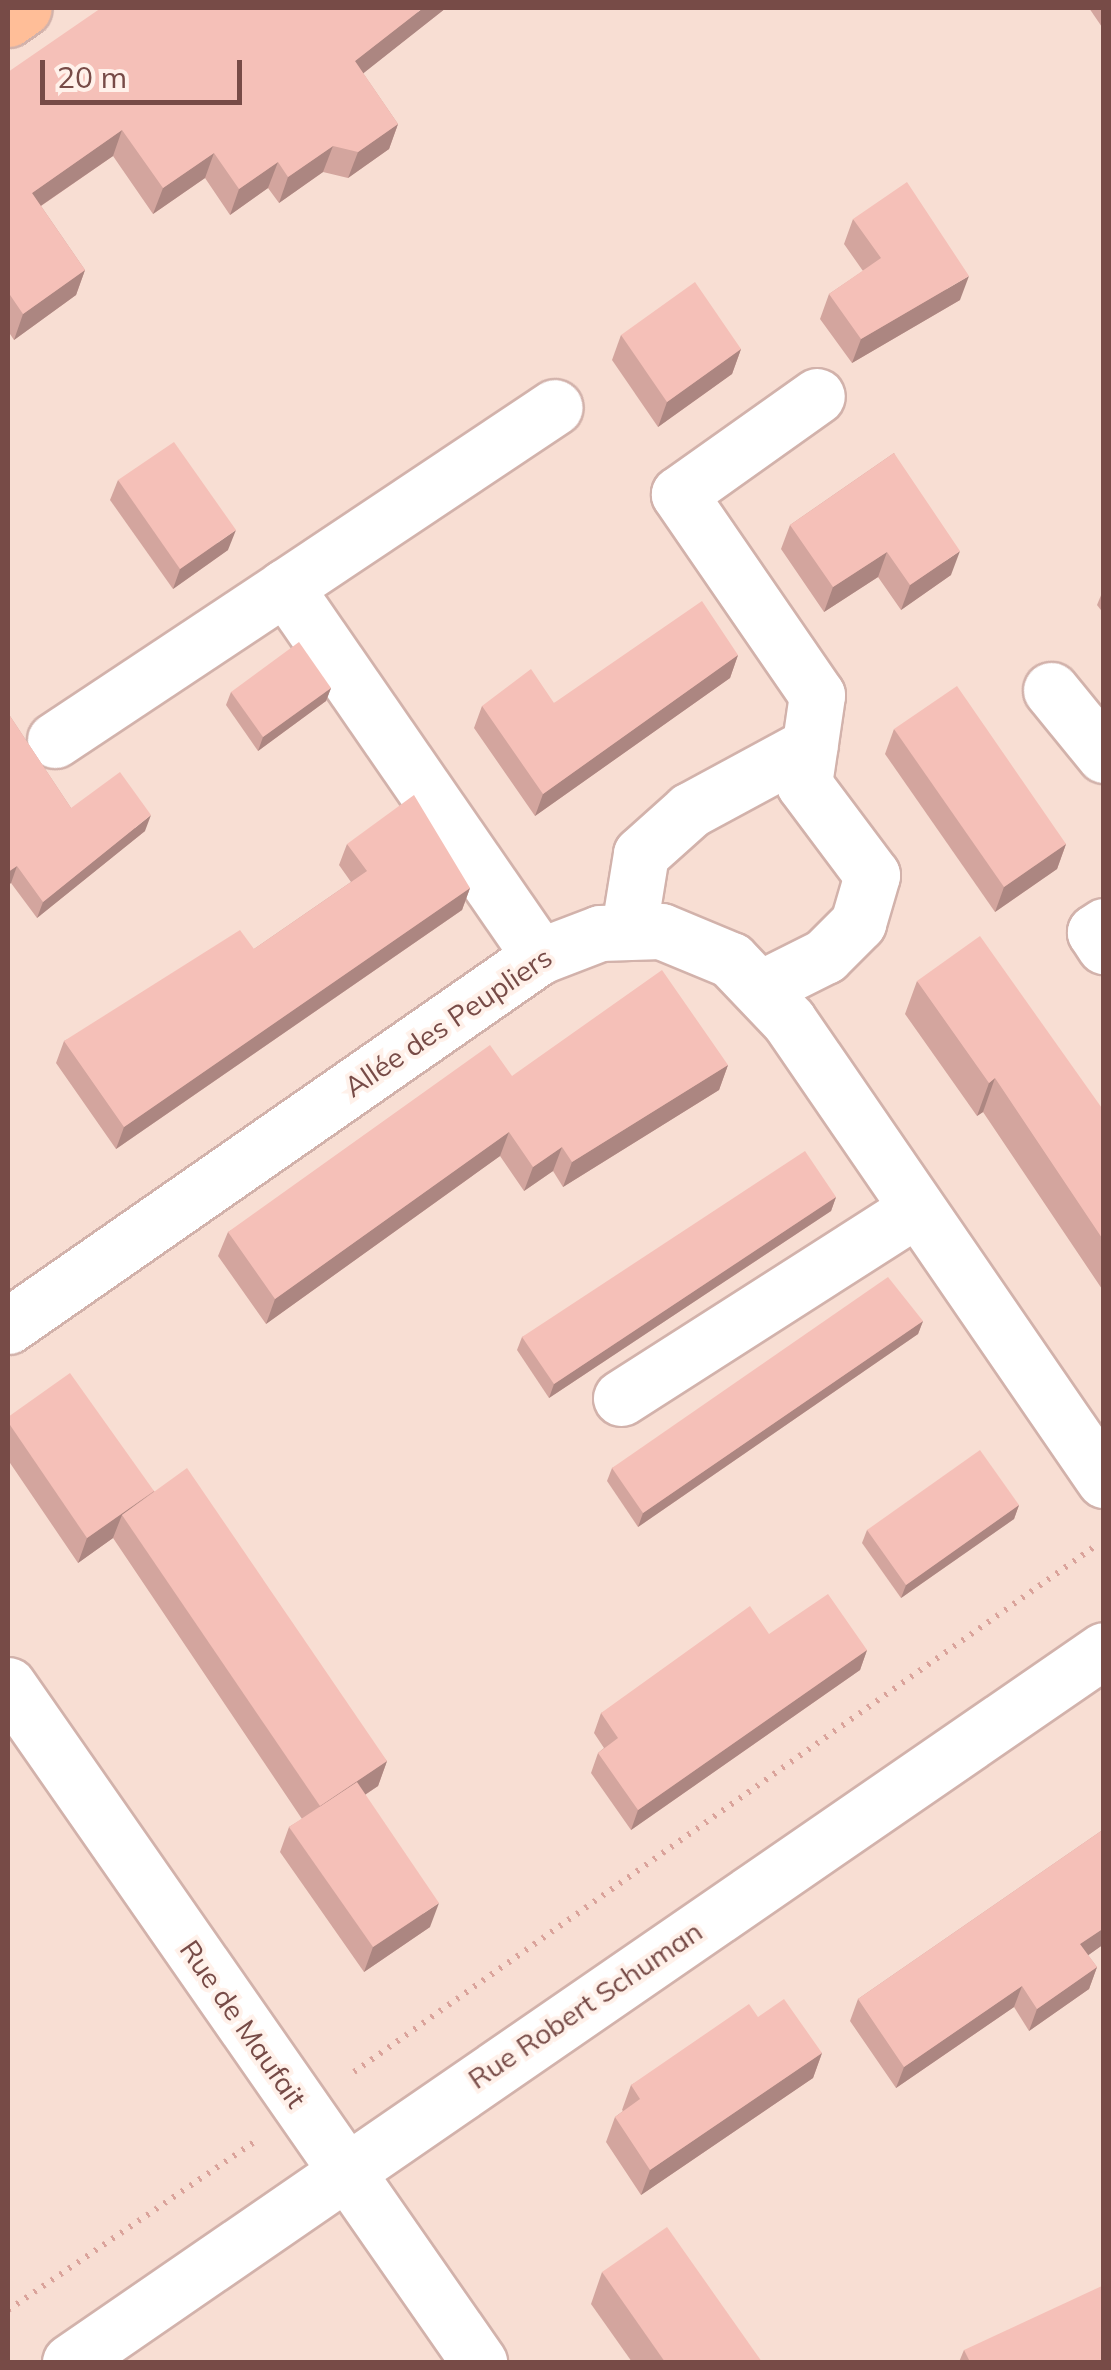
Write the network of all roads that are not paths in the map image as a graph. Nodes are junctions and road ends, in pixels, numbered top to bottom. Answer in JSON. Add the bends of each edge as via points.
{"nodes":[{"id":1,"x":24,"y":8,"type":"edge"},
{"id":2,"x":8,"y":18,"type":"edge"},
{"id":3,"x":817,"y":396,"type":"dead end"},
{"id":4,"x":555,"y":407,"type":"dead end"},
{"id":5,"x":285,"y":586,"type":"junction"},
{"id":6,"x":1051,"y":690,"type":"dead end"},
{"id":7,"x":55,"y":740,"type":"dead end"},
{"id":8,"x":810,"y":745,"type":"junction"},
{"id":9,"x":1104,"y":755,"type":"edge"},
{"id":10,"x":1104,"y":926,"type":"edge"},
{"id":11,"x":629,"y":928,"type":"junction"},
{"id":12,"x":1104,"y":946,"type":"edge"},
{"id":13,"x":540,"y":956,"type":"junction"},
{"id":14,"x":760,"y":988,"type":"junction"},
{"id":15,"x":915,"y":1210,"type":"junction"},
{"id":16,"x":8,"y":1326,"type":"edge"},
{"id":17,"x":622,"y":1398,"type":"dead end"},
{"id":18,"x":1104,"y":1480,"type":"edge"},
{"id":19,"x":1104,"y":1650,"type":"edge"},
{"id":20,"x":8,"y":1685,"type":"edge"},
{"id":21,"x":344,"y":2171,"type":"junction"},
{"id":22,"x":70,"y":2362,"type":"edge"},
{"id":23,"x":479,"y":2362,"type":"edge"}],
"edges":[{"from":1,"to":2,"type":"main road"},
{"from":3,"to":8,"type":"street","via":[[679,494],[816,695]]},
{"from":4,"to":5,"type":"street"},
{"from":5,"to":7,"type":"street"},
{"from":5,"to":13,"type":"street"},
{"from":6,"to":9,"type":"street"},
{"from":8,"to":11,"type":"street","via":[[690,810],[640,854]]},
{"from":8,"to":14,"type":"street","via":[[804,784],[872,875],[858,923],[825,956]]},
{"from":10,"to":12,"type":"street","via":[[1094,932]]},
{"from":11,"to":13,"type":"street","name":"Allée des Peupliers"},
{"from":11,"to":14,"type":"street","name":"Allée des Peupliers","via":[[696,941]]},
{"from":13,"to":16,"type":"street","name":"Allée des Peupliers"},
{"from":14,"to":15,"type":"street","name":"Allée des Peupliers"},
{"from":15,"to":17,"type":"street"},
{"from":15,"to":18,"type":"street","name":"Allée des Peupliers"},
{"from":19,"to":21,"type":"street","name":"Rue Robert Schuman"},
{"from":20,"to":21,"type":"street","name":"Rue de Maufait"},
{"from":21,"to":22,"type":"street","name":"Rue Robert Schuman"},
{"from":21,"to":23,"type":"street","name":"Rue de Maufait"}]}
